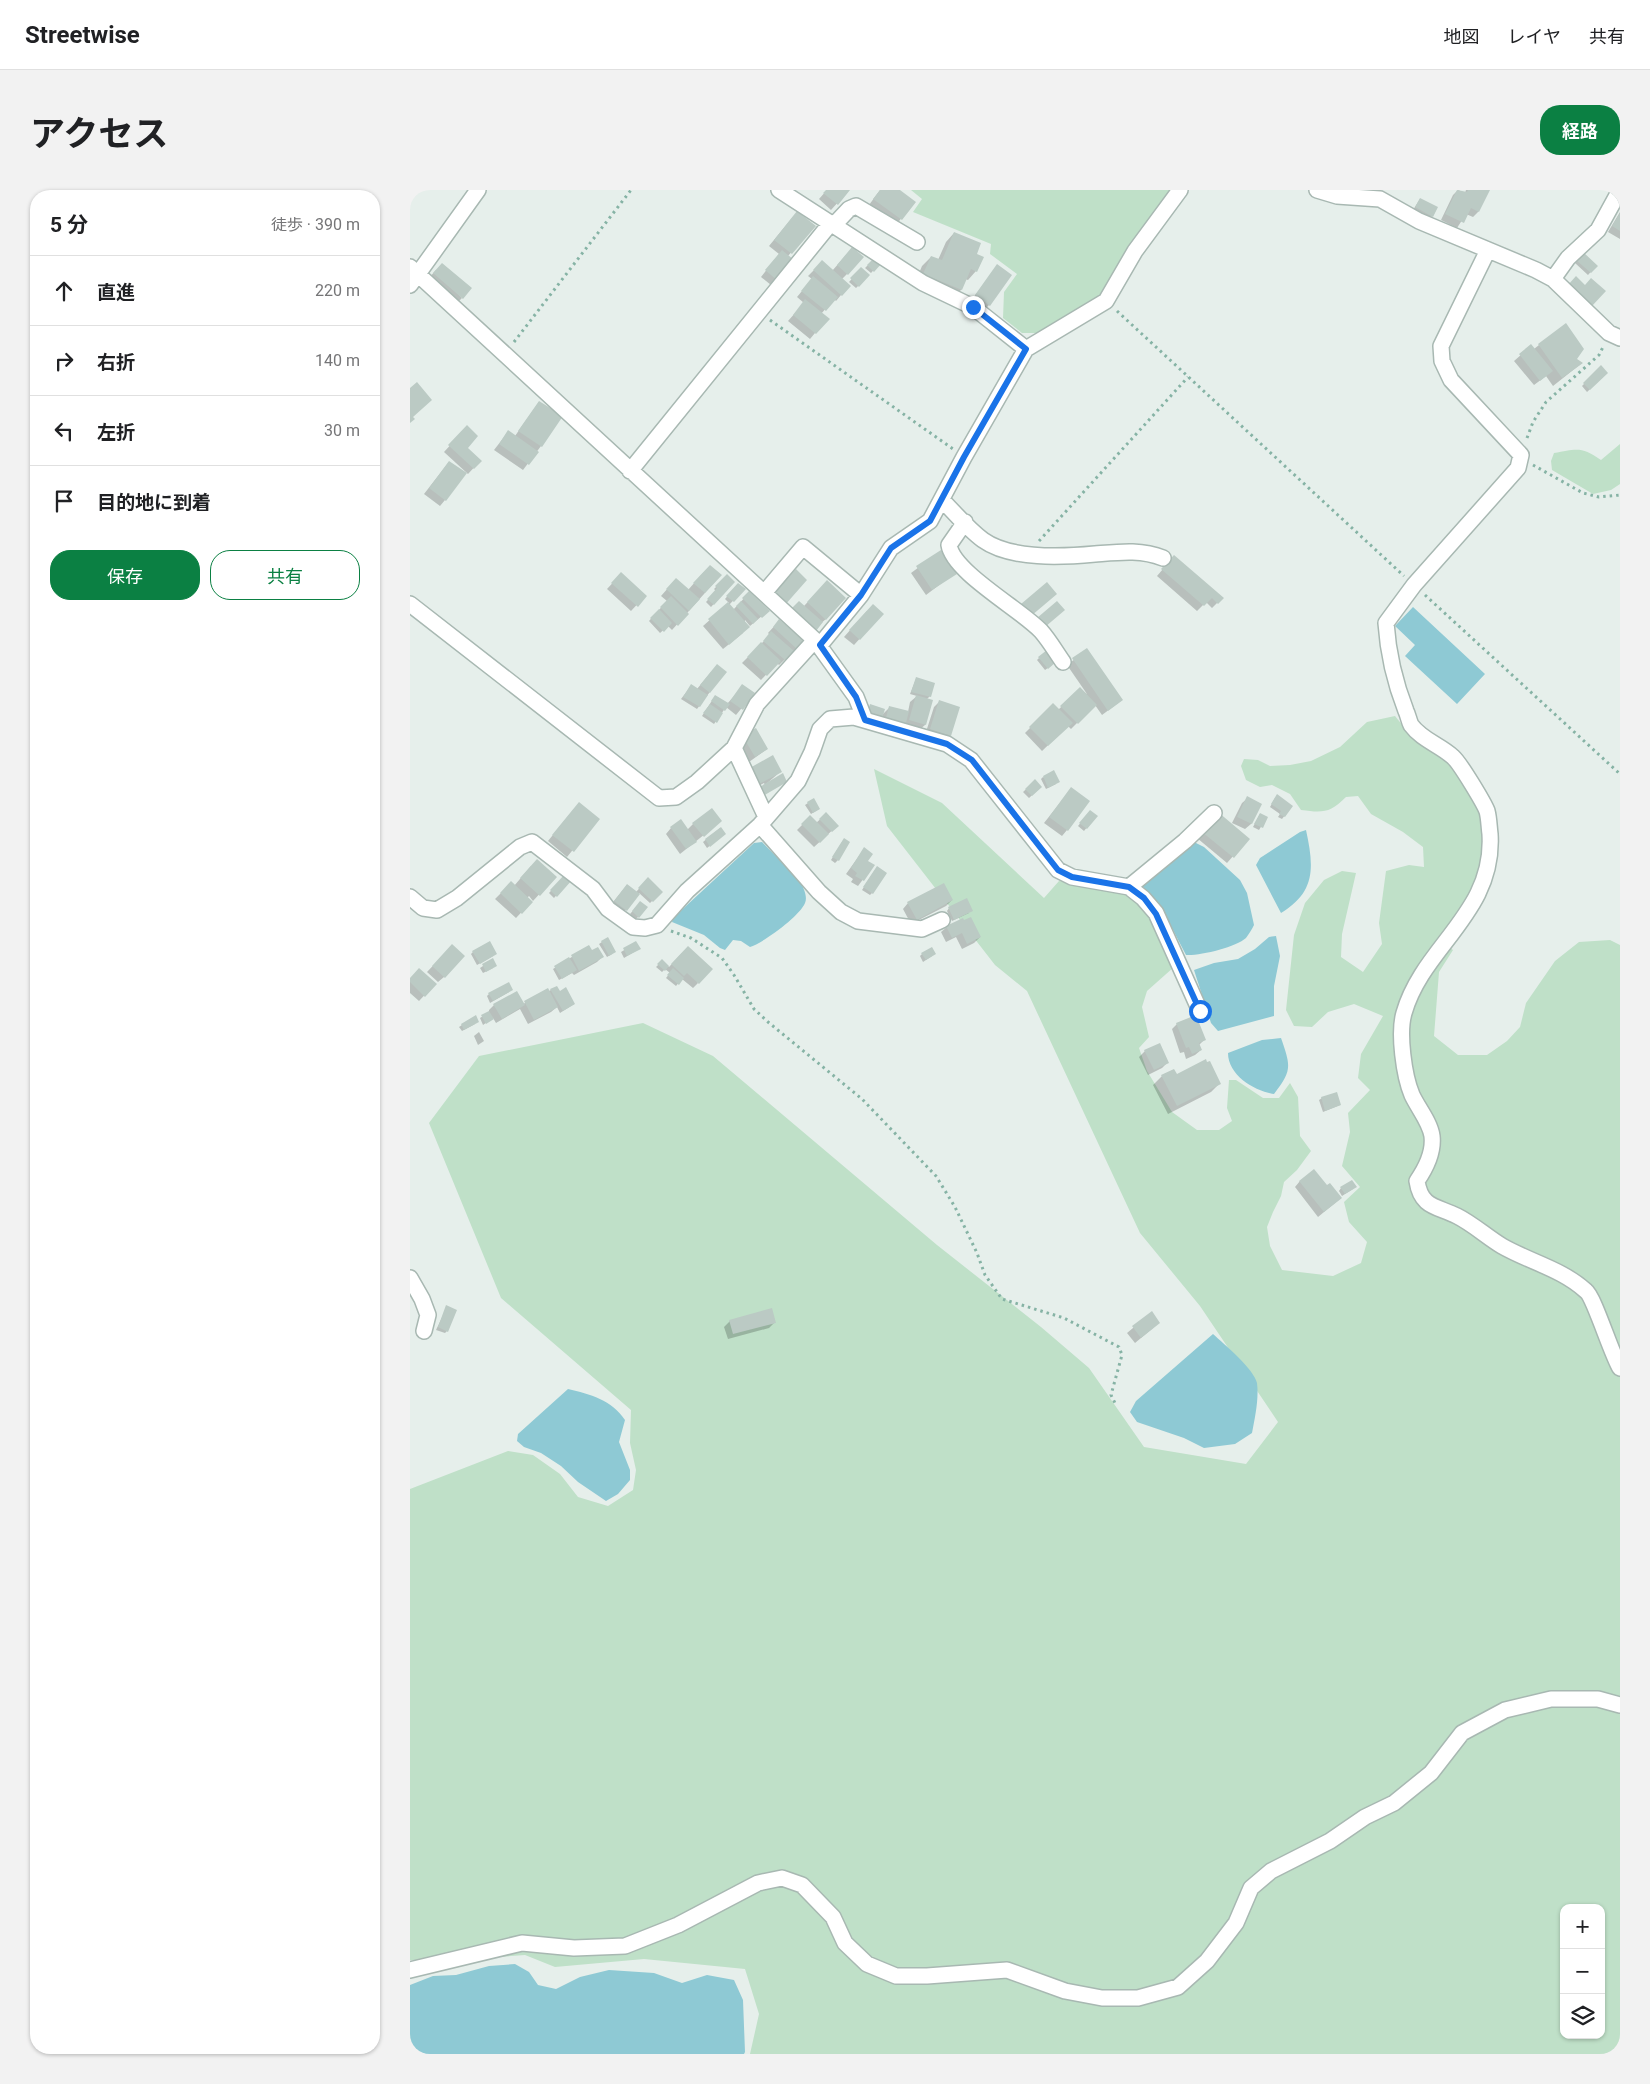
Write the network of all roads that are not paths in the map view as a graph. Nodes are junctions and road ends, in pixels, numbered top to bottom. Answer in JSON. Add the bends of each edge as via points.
{"nodes":[{"id":1,"x":478,"y":190,"type":"edge"},
{"id":2,"x":779,"y":190,"type":"edge"},
{"id":3,"x":1180,"y":190,"type":"edge"},
{"id":4,"x":1317,"y":190,"type":"edge"},
{"id":5,"x":1620,"y":190,"type":"edge"},
{"id":6,"x":831,"y":225,"type":"junction"},
{"id":7,"x":918,"y":242,"type":"dead end"},
{"id":8,"x":1488,"y":250,"type":"junction"},
{"id":9,"x":413,"y":275,"type":"edge"},
{"id":10,"x":1553,"y":279,"type":"junction"},
{"id":11,"x":1614,"y":335,"type":"edge"},
{"id":12,"x":1026,"y":349,"type":"junction"},
{"id":13,"x":630,"y":471,"type":"junction"},
{"id":14,"x":942,"y":500,"type":"junction"},
{"id":15,"x":965,"y":522,"type":"junction"},
{"id":16,"x":1164,"y":558,"type":"dead end"},
{"id":17,"x":764,"y":593,"type":"junction"},
{"id":18,"x":861,"y":595,"type":"junction"},
{"id":19,"x":410,"y":604,"type":"edge"},
{"id":20,"x":817,"y":643,"type":"junction"},
{"id":21,"x":1064,"y":662,"type":"dead end"},
{"id":22,"x":865,"y":720,"type":"junction"},
{"id":23,"x":734,"y":748,"type":"junction"},
{"id":24,"x":1214,"y":813,"type":"dead end"},
{"id":25,"x":763,"y":821,"type":"junction"},
{"id":26,"x":1129,"y":887,"type":"junction"},
{"id":27,"x":410,"y":897,"type":"edge"},
{"id":28,"x":942,"y":920,"type":"dead end"},
{"id":29,"x":1200,"y":1011,"type":"dead end"},
{"id":30,"x":410,"y":1278,"type":"edge"},
{"id":31,"x":424,"y":1331,"type":"dead end"},
{"id":32,"x":1620,"y":1368,"type":"edge"},
{"id":33,"x":1620,"y":1705,"type":"edge"},
{"id":34,"x":410,"y":1970,"type":"edge"}],
"edges":[{"from":1,"to":9,"type":"street"},
{"from":2,"to":6,"type":"street"},
{"from":3,"to":12,"type":"street","via":[[1135,251],[1106,300]]},
{"from":4,"to":8,"type":"street","via":[[1337,196],[1380,200],[1419,221]]},
{"from":5,"to":10,"type":"street","via":[[1598,230],[1568,258]]},
{"from":6,"to":7,"type":"street","via":[[856,206]]},
{"from":6,"to":12,"type":"street","via":[[923,283],[973,307]]},
{"from":6,"to":13,"type":"street"},
{"from":8,"to":10,"type":"street"},
{"from":8,"to":32,"type":"street","via":[[1441,346],[1442,361],[1451,380],[1521,455],[1518,468],[1414,585],[1386,623],[1399,692],[1411,725],[1454,757],[1487,811],[1491,853],[1482,887],[1462,922],[1420,975],[1409,994],[1402,1019],[1405,1069],[1432,1136],[1429,1163],[1417,1181],[1419,1192],[1431,1206],[1457,1216],[1530,1261],[1563,1273],[1589,1292]]},
{"from":9,"to":13,"type":"street","via":[[505,353]]},
{"from":10,"to":11,"type":"street"},
{"from":12,"to":14,"type":"street"},
{"from":13,"to":17,"type":"street"},
{"from":14,"to":15,"type":"street"},
{"from":14,"to":18,"type":"street","via":[[930,521],[891,548]]},
{"from":15,"to":16,"type":"street","via":[[983,540],[1004,551],[1066,557],[1126,551]]},
{"from":15,"to":21,"type":"street","via":[[949,545],[950,554],[962,568],[1041,631]]},
{"from":17,"to":18,"type":"street","via":[[803,547]]},
{"from":17,"to":20,"type":"street"},
{"from":18,"to":20,"type":"street"},
{"from":19,"to":23,"type":"street","via":[[659,798],[676,796],[697,782]]},
{"from":20,"to":22,"type":"street","via":[[856,697]]},
{"from":20,"to":23,"type":"street","via":[[757,704]]},
{"from":22,"to":25,"type":"street","via":[[854,717],[830,719],[820,729],[798,781]]},
{"from":22,"to":26,"type":"street","via":[[947,744],[972,760],[1058,870],[1072,877]]},
{"from":23,"to":25,"type":"street"},
{"from":24,"to":26,"type":"street","via":[[1185,842]]},
{"from":25,"to":27,"type":"street","via":[[687,891],[657,925],[644,928],[633,926],[608,909],[593,889],[532,842],[520,847],[457,898],[437,910],[423,908]]},
{"from":25,"to":28,"type":"street","via":[[818,892],[858,921],[922,929]]},
{"from":26,"to":29,"type":"street","via":[[1144,898],[1156,914]]},
{"from":30,"to":31,"type":"street","via":[[428,1315]]},
{"from":33,"to":34,"type":"street","via":[[1598,1699],[1551,1699],[1505,1710],[1462,1733],[1431,1773],[1394,1803],[1365,1817],[1330,1841],[1271,1870],[1251,1888],[1236,1923],[1208,1961],[1178,1987],[1138,1998],[1102,1998],[1007,1970],[896,1976],[867,1964],[845,1943],[832,1917],[802,1885],[782,1878],[758,1882],[678,1924],[625,1946],[574,1948],[522,1944]]}]}
